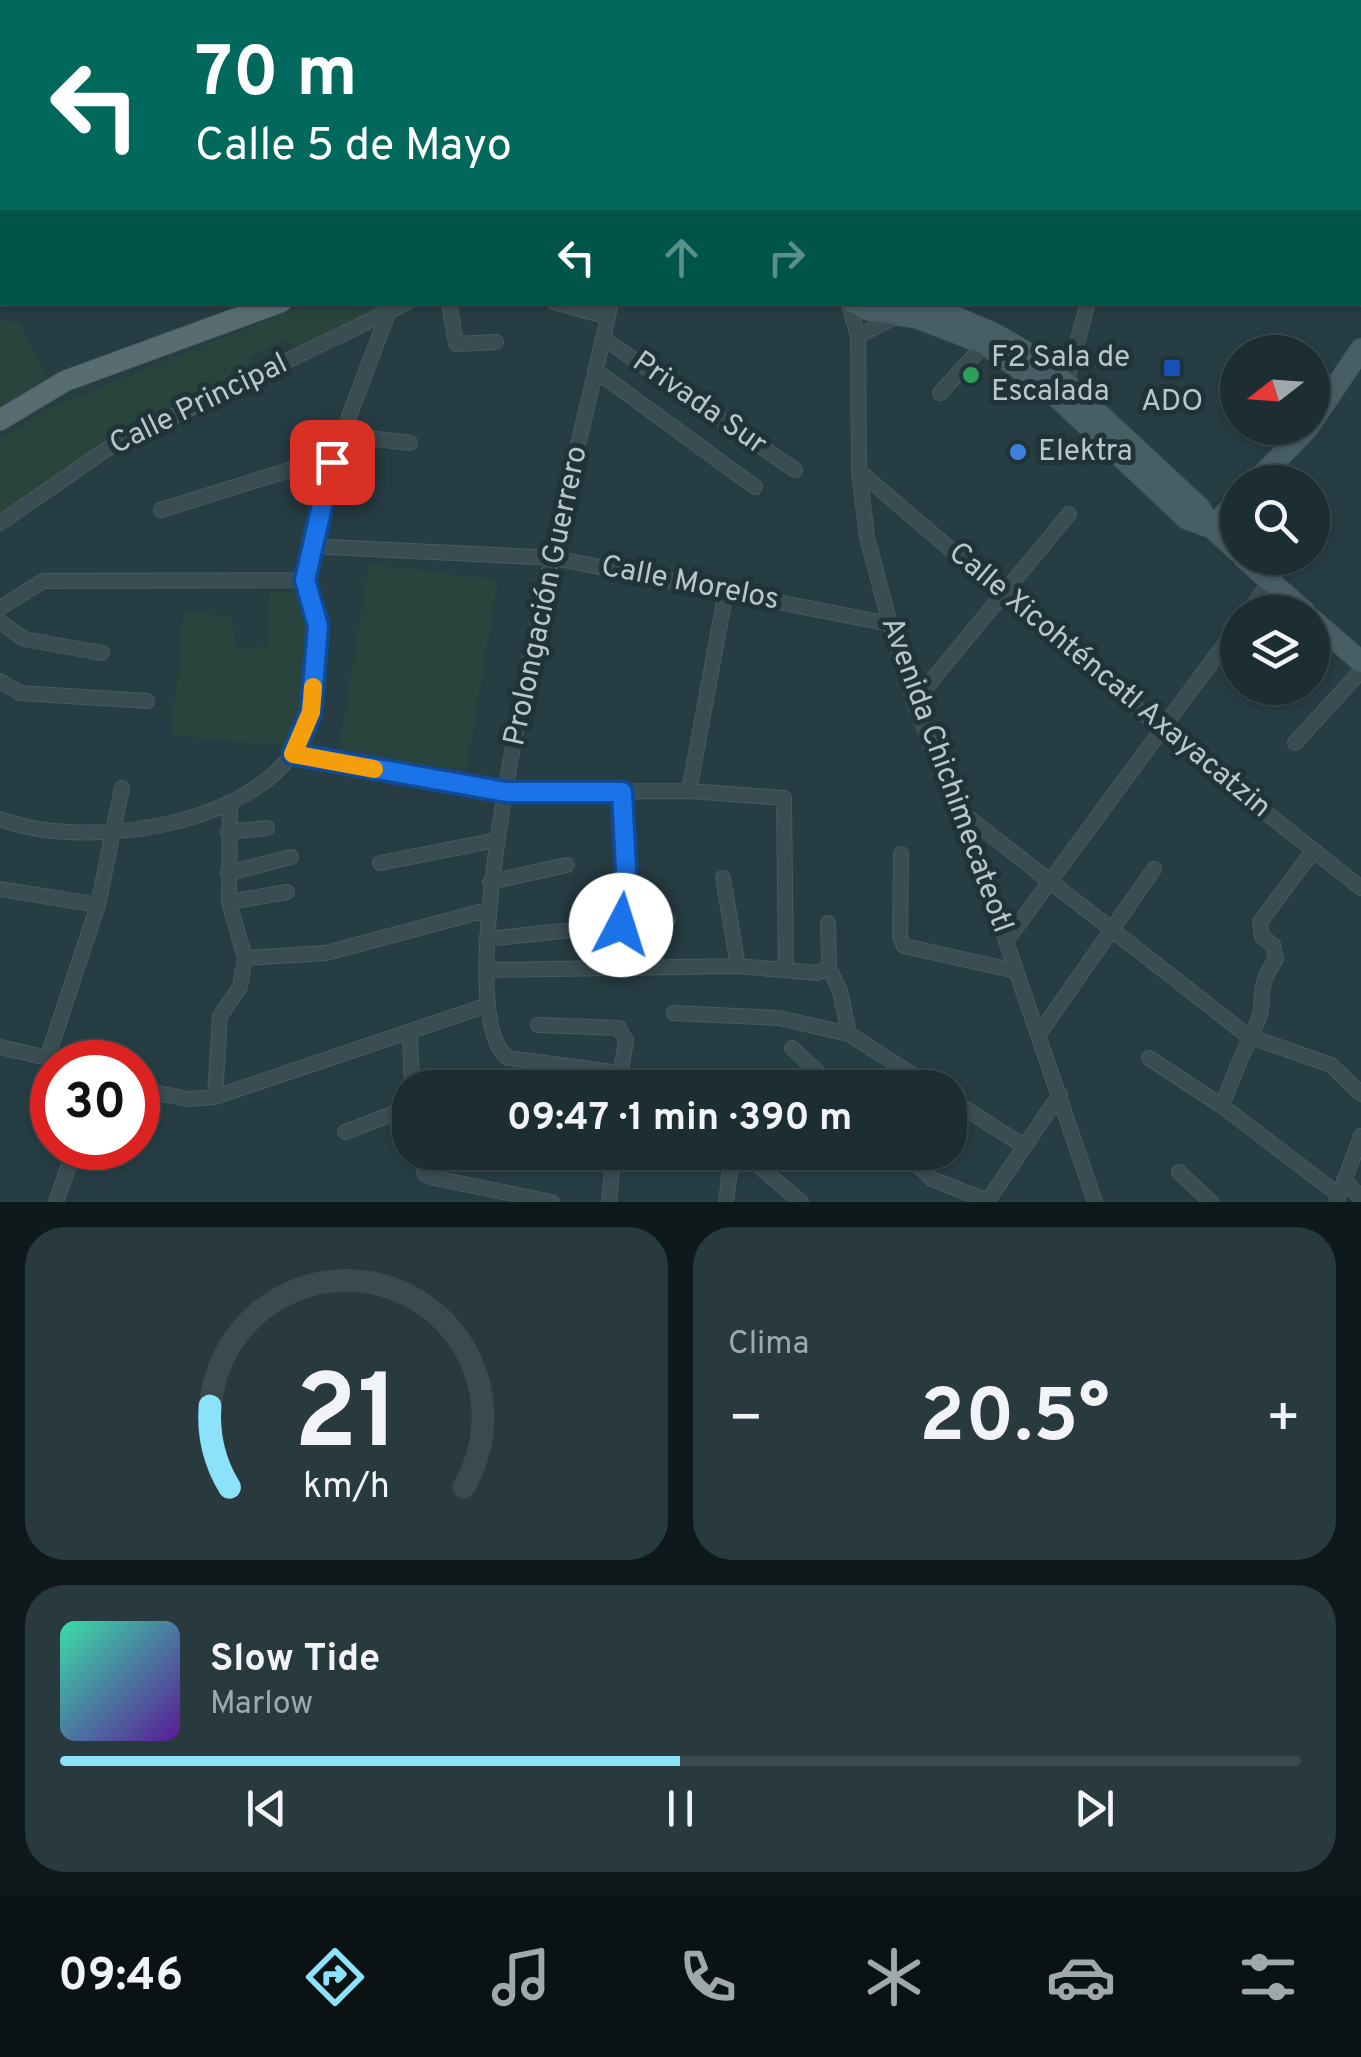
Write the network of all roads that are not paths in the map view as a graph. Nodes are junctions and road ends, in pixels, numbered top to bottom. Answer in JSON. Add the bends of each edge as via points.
{"nodes":[{"id":1,"x":273,"y":305,"type":"edge"},
{"id":2,"x":403,"y":305,"type":"edge"},
{"id":3,"x":450,"y":305,"type":"edge"},
{"id":4,"x":575,"y":305,"type":"edge"},
{"id":5,"x":851,"y":305,"type":"edge"},
{"id":6,"x":857,"y":305,"type":"edge"},
{"id":7,"x":1087,"y":305,"type":"edge"},
{"id":8,"x":918,"y":308,"type":"edge"},
{"id":9,"x":609,"y":310,"type":"edge"},
{"id":10,"x":388,"y":313,"type":"junction"},
{"id":11,"x":858,"y":336,"type":"junction"},
{"id":12,"x":603,"y":338,"type":"junction"},
{"id":13,"x":496,"y":342,"type":"dead end"},
{"id":14,"x":984,"y":344,"type":"junction"},
{"id":15,"x":1361,"y":348,"type":"edge"},
{"id":16,"x":595,"y":370,"type":"junction"},
{"id":17,"x":1063,"y":392,"type":"junction"},
{"id":18,"x":940,"y":393,"type":"dead end"},
{"id":19,"x":1330,"y":395,"type":"edge"},
{"id":20,"x":0,"y":420,"type":"edge"},
{"id":21,"x":343,"y":436,"type":"junction"},
{"id":22,"x":410,"y":443,"type":"dead end"},
{"id":23,"x":1290,"y":445,"type":"edge"},
{"id":24,"x":332,"y":462,"type":"junction"},
{"id":25,"x":1271,"y":465,"type":"edge"},
{"id":26,"x":795,"y":470,"type":"dead end"},
{"id":27,"x":859,"y":470,"type":"junction"},
{"id":28,"x":755,"y":488,"type":"dead end"},
{"id":29,"x":161,"y":510,"type":"dead end"},
{"id":30,"x":1070,"y":514,"type":"dead end"},
{"id":31,"x":1220,"y":519,"type":"edge"},
{"id":32,"x":0,"y":523,"type":"edge"},
{"id":33,"x":1212,"y":528,"type":"junction"},
{"id":34,"x":1220,"y":535,"type":"edge"},
{"id":35,"x":310,"y":546,"type":"junction"},
{"id":36,"x":554,"y":558,"type":"junction"},
{"id":37,"x":1262,"y":575,"type":"edge"},
{"id":38,"x":305,"y":580,"type":"junction"},
{"id":39,"x":1270,"y":582,"type":"junction"},
{"id":40,"x":726,"y":591,"type":"junction"},
{"id":41,"x":1004,"y":591,"type":"junction"},
{"id":42,"x":1260,"y":595,"type":"edge"},
{"id":43,"x":1285,"y":595,"type":"edge"},
{"id":44,"x":0,"y":608,"type":"edge"},
{"id":45,"x":0,"y":622,"type":"edge"},
{"id":46,"x":890,"y":624,"type":"junction"},
{"id":47,"x":1330,"y":635,"type":"edge"},
{"id":48,"x":1220,"y":651,"type":"edge"},
{"id":49,"x":102,"y":652,"type":"dead end"},
{"id":50,"x":1361,"y":662,"type":"edge"},
{"id":51,"x":1361,"y":670,"type":"edge"},
{"id":52,"x":0,"y":681,"type":"edge"},
{"id":53,"x":146,"y":701,"type":"dead end"},
{"id":54,"x":914,"y":702,"type":"junction"},
{"id":55,"x":1162,"y":730,"type":"junction"},
{"id":56,"x":1295,"y":742,"type":"dead end"},
{"id":57,"x":293,"y":754,"type":"junction"},
{"id":58,"x":122,"y":788,"type":"dead end"},
{"id":59,"x":689,"y":791,"type":"junction"},
{"id":60,"x":506,"y":792,"type":"junction"},
{"id":61,"x":622,"y":792,"type":"junction"},
{"id":62,"x":230,"y":802,"type":"junction"},
{"id":63,"x":959,"y":811,"type":"junction"},
{"id":64,"x":0,"y":818,"type":"edge"},
{"id":65,"x":267,"y":828,"type":"dead end"},
{"id":66,"x":114,"y":832,"type":"junction"},
{"id":67,"x":228,"y":832,"type":"junction"},
{"id":68,"x":498,"y":840,"type":"junction"},
{"id":69,"x":1314,"y":851,"type":"junction"},
{"id":70,"x":901,"y":854,"type":"dead end"},
{"id":71,"x":291,"y":858,"type":"dead end"},
{"id":72,"x":380,"y":863,"type":"dead end"},
{"id":73,"x":567,"y":865,"type":"dead end"},
{"id":74,"x":1154,"y":869,"type":"dead end"},
{"id":75,"x":228,"y":873,"type":"junction"},
{"id":76,"x":723,"y":878,"type":"dead end"},
{"id":77,"x":490,"y":882,"type":"junction"},
{"id":78,"x":1050,"y":882,"type":"junction"},
{"id":79,"x":1361,"y":888,"type":"edge"},
{"id":80,"x":0,"y":889,"type":"edge"},
{"id":81,"x":287,"y":892,"type":"dead end"},
{"id":82,"x":229,"y":902,"type":"junction"},
{"id":83,"x":98,"y":905,"type":"junction"},
{"id":84,"x":487,"y":910,"type":"junction"},
{"id":85,"x":668,"y":920,"type":"dead end"},
{"id":86,"x":828,"y":923,"type":"dead end"},
{"id":87,"x":621,"y":925,"type":"junction"},
{"id":88,"x":1110,"y":930,"type":"junction"},
{"id":89,"x":486,"y":940,"type":"junction"},
{"id":90,"x":1006,"y":941,"type":"junction"},
{"id":91,"x":245,"y":958,"type":"junction"},
{"id":92,"x":738,"y":966,"type":"junction"},
{"id":93,"x":829,"y":968,"type":"junction"},
{"id":94,"x":486,"y":970,"type":"junction"},
{"id":95,"x":786,"y":970,"type":"junction"},
{"id":96,"x":1016,"y":971,"type":"junction"},
{"id":97,"x":485,"y":1006,"type":"junction"},
{"id":98,"x":674,"y":1013,"type":"dead end"},
{"id":99,"x":538,"y":1025,"type":"dead end"},
{"id":100,"x":410,"y":1034,"type":"junction"},
{"id":101,"x":850,"y":1034,"type":"junction"},
{"id":102,"x":1038,"y":1034,"type":"junction"},
{"id":103,"x":1248,"y":1036,"type":"junction"},
{"id":104,"x":53,"y":1040,"type":"edge"},
{"id":105,"x":0,"y":1047,"type":"edge"},
{"id":106,"x":792,"y":1048,"type":"dead end"},
{"id":107,"x":30,"y":1053,"type":"edge"},
{"id":108,"x":1149,"y":1058,"type":"dead end"},
{"id":109,"x":411,"y":1070,"type":"edge"},
{"id":110,"x":569,"y":1070,"type":"edge"},
{"id":111,"x":621,"y":1070,"type":"edge"},
{"id":112,"x":816,"y":1070,"type":"edge"},
{"id":113,"x":905,"y":1070,"type":"edge"},
{"id":114,"x":160,"y":1093,"type":"edge"},
{"id":115,"x":1060,"y":1094,"type":"junction"},
{"id":116,"x":1361,"y":1094,"type":"edge"},
{"id":117,"x":215,"y":1098,"type":"junction"},
{"id":118,"x":1222,"y":1106,"type":"junction"},
{"id":119,"x":967,"y":1110,"type":"edge"},
{"id":120,"x":392,"y":1114,"type":"edge"},
{"id":121,"x":346,"y":1132,"type":"dead end"},
{"id":122,"x":1361,"y":1136,"type":"edge"},
{"id":123,"x":1024,"y":1146,"type":"junction"},
{"id":124,"x":68,"y":1170,"type":"edge"},
{"id":125,"x":423,"y":1170,"type":"edge"},
{"id":126,"x":613,"y":1170,"type":"edge"},
{"id":127,"x":730,"y":1170,"type":"edge"},
{"id":128,"x":763,"y":1170,"type":"edge"},
{"id":129,"x":923,"y":1170,"type":"edge"},
{"id":130,"x":1179,"y":1172,"type":"dead end"},
{"id":131,"x":1340,"y":1192,"type":"edge"},
{"id":132,"x":1361,"y":1198,"type":"edge"},
{"id":133,"x":59,"y":1201,"type":"edge"},
{"id":134,"x":988,"y":1201,"type":"edge"},
{"id":135,"x":552,"y":1202,"type":"edge"},
{"id":136,"x":610,"y":1202,"type":"edge"},
{"id":137,"x":726,"y":1202,"type":"edge"},
{"id":138,"x":801,"y":1202,"type":"edge"},
{"id":139,"x":1095,"y":1202,"type":"edge"},
{"id":140,"x":1211,"y":1202,"type":"edge"}],
"edges":[{"from":1,"to":20,"type":"main road","via":[[65,382]]},
{"from":2,"to":10,"type":"street","name":"Calle Principal"},
{"from":3,"to":13,"type":"street","via":[[456,344]]},
{"from":4,"to":9,"type":"street"},
{"from":5,"to":11,"type":"street","name":"Avenida Chichimecateotl"},
{"from":6,"to":8,"type":"main road"},
{"from":7,"to":17,"type":"street"},
{"from":8,"to":11,"type":"street"},
{"from":8,"to":14,"type":"main road"},
{"from":8,"to":17,"type":"main road","via":[[1018,346]]},
{"from":9,"to":12,"type":"street","name":"Prolongación Guerrero"},
{"from":10,"to":21,"type":"street"},
{"from":10,"to":32,"type":"street","name":"Calle Principal","via":[[107,449]]},
{"from":11,"to":27,"type":"street","name":"Avenida Chichimecateotl"},
{"from":12,"to":16,"type":"street","name":"Prolongación Guerrero"},
{"from":12,"to":26,"type":"street","name":"Privada Sur"},
{"from":14,"to":17,"type":"main road"},
{"from":14,"to":18,"type":"street"},
{"from":15,"to":19,"type":"main road"},
{"from":16,"to":28,"type":"street"},
{"from":16,"to":36,"type":"street","name":"Prolongación Guerrero"},
{"from":17,"to":33,"type":"main road","via":[[1199,507]]},
{"from":21,"to":22,"type":"street"},
{"from":21,"to":24,"type":"street"},
{"from":23,"to":25,"type":"main road"},
{"from":24,"to":29,"type":"street"},
{"from":24,"to":35,"type":"street"},
{"from":27,"to":41,"type":"street","name":"Calle Xicohténcatl Axayacatzin"},
{"from":27,"to":46,"type":"street","name":"Avenida Chichimecateotl"},
{"from":30,"to":41,"type":"street"},
{"from":31,"to":33,"type":"main road"},
{"from":33,"to":34,"type":"main road"},
{"from":35,"to":36,"type":"street","name":"Calle Morelos"},
{"from":35,"to":38,"type":"street"},
{"from":36,"to":40,"type":"street","name":"Calle Morelos"},
{"from":36,"to":60,"type":"street","name":"Prolongación Guerrero"},
{"from":37,"to":39,"type":"main road"},
{"from":38,"to":44,"type":"street","via":[[44,581]]},
{"from":38,"to":57,"type":"street","via":[[318,626],[311,712]]},
{"from":39,"to":42,"type":"street"},
{"from":39,"to":43,"type":"main road"},
{"from":40,"to":46,"type":"street","name":"Calle Morelos"},
{"from":40,"to":59,"type":"street"},
{"from":41,"to":54,"type":"street"},
{"from":41,"to":55,"type":"street","name":"Calle Xicohténcatl Axayacatzin"},
{"from":45,"to":49,"type":"street","via":[[24,639]]},
{"from":46,"to":54,"type":"street","name":"Avenida Chichimecateotl"},
{"from":47,"to":50,"type":"main road"},
{"from":48,"to":55,"type":"street"},
{"from":51,"to":56,"type":"street"},
{"from":52,"to":53,"type":"street","via":[[20,693]]},
{"from":54,"to":63,"type":"street","name":"Avenida Chichimecateotl"},
{"from":55,"to":69,"type":"street","name":"Calle Xicohténcatl Axayacatzin"},
{"from":55,"to":78,"type":"street"},
{"from":57,"to":60,"type":"street"},
{"from":57,"to":62,"type":"street"},
{"from":58,"to":66,"type":"street"},
{"from":59,"to":61,"type":"street"},
{"from":59,"to":95,"type":"street","via":[[784,798]]},
{"from":60,"to":61,"type":"street"},
{"from":60,"to":68,"type":"street","name":"Prolongación Guerrero"},
{"from":61,"to":87,"type":"street"},
{"from":62,"to":66,"type":"street","via":[[179,822]]},
{"from":62,"to":67,"type":"street"},
{"from":63,"to":78,"type":"street"},
{"from":63,"to":90,"type":"street","name":"Avenida Chichimecateotl"},
{"from":64,"to":66,"type":"street","via":[[19,826]]},
{"from":65,"to":67,"type":"street"},
{"from":66,"to":83,"type":"street"},
{"from":67,"to":75,"type":"street"},
{"from":68,"to":72,"type":"street"},
{"from":68,"to":77,"type":"street","name":"Prolongación Guerrero"},
{"from":69,"to":79,"type":"street","name":"Calle Xicohténcatl Axayacatzin"},
{"from":69,"to":103,"type":"street","via":[[1260,922],[1276,959],[1261,980],[1258,1022]]},
{"from":70,"to":96,"type":"street","via":[[904,946]]},
{"from":71,"to":75,"type":"street"},
{"from":73,"to":77,"type":"street"},
{"from":74,"to":88,"type":"street"},
{"from":75,"to":82,"type":"street"},
{"from":76,"to":92,"type":"street"},
{"from":77,"to":84,"type":"street","name":"Prolongación Guerrero"},
{"from":78,"to":88,"type":"street"},
{"from":78,"to":90,"type":"street"},
{"from":80,"to":83,"type":"street"},
{"from":81,"to":82,"type":"street"},
{"from":82,"to":91,"type":"street"},
{"from":83,"to":104,"type":"street"},
{"from":84,"to":89,"type":"street","name":"Prolongación Guerrero"},
{"from":84,"to":91,"type":"street","via":[[326,953]]},
{"from":85,"to":87,"type":"street"},
{"from":86,"to":93,"type":"street"},
{"from":87,"to":89,"type":"street"},
{"from":88,"to":102,"type":"street"},
{"from":88,"to":103,"type":"street"},
{"from":89,"to":94,"type":"street","name":"Prolongación Guerrero"},
{"from":90,"to":96,"type":"street","name":"Avenida Chichimecateotl"},
{"from":91,"to":117,"type":"street","via":[[240,988],[220,1016]]},
{"from":92,"to":94,"type":"street"},
{"from":92,"to":95,"type":"street"},
{"from":93,"to":95,"type":"street"},
{"from":93,"to":101,"type":"street"},
{"from":94,"to":97,"type":"street","name":"Prolongación Guerrero"},
{"from":96,"to":102,"type":"street","name":"Avenida Chichimecateotl"},
{"from":97,"to":100,"type":"street"},
{"from":97,"to":110,"type":"street","name":"Prolongación Guerrero","via":[[508,1058]]},
{"from":98,"to":101,"type":"street","via":[[779,1018]]},
{"from":99,"to":111,"type":"street","via":[[620,1028],[626,1040]]},
{"from":100,"to":109,"type":"street"},
{"from":100,"to":117,"type":"street"},
{"from":101,"to":113,"type":"street"},
{"from":102,"to":115,"type":"street","name":"Avenida Chichimecateotl"},
{"from":103,"to":116,"type":"street","via":[[1331,1065]]},
{"from":103,"to":118,"type":"street"},
{"from":105,"to":107,"type":"street"},
{"from":106,"to":112,"type":"street"},
{"from":108,"to":118,"type":"street"},
{"from":114,"to":117,"type":"street"},
{"from":115,"to":123,"type":"street"},
{"from":115,"to":139,"type":"street","name":"Avenida Chichimecateotl"},
{"from":118,"to":131,"type":"street"},
{"from":119,"to":123,"type":"street"},
{"from":120,"to":121,"type":"street"},
{"from":122,"to":131,"type":"street"},
{"from":123,"to":134,"type":"street"},
{"from":124,"to":133,"type":"street"},
{"from":125,"to":135,"type":"street","via":[[434,1178]]},
{"from":126,"to":136,"type":"street"},
{"from":127,"to":137,"type":"street"},
{"from":128,"to":138,"type":"street"},
{"from":129,"to":134,"type":"street"},
{"from":130,"to":140,"type":"street"},
{"from":131,"to":132,"type":"street"}]}
